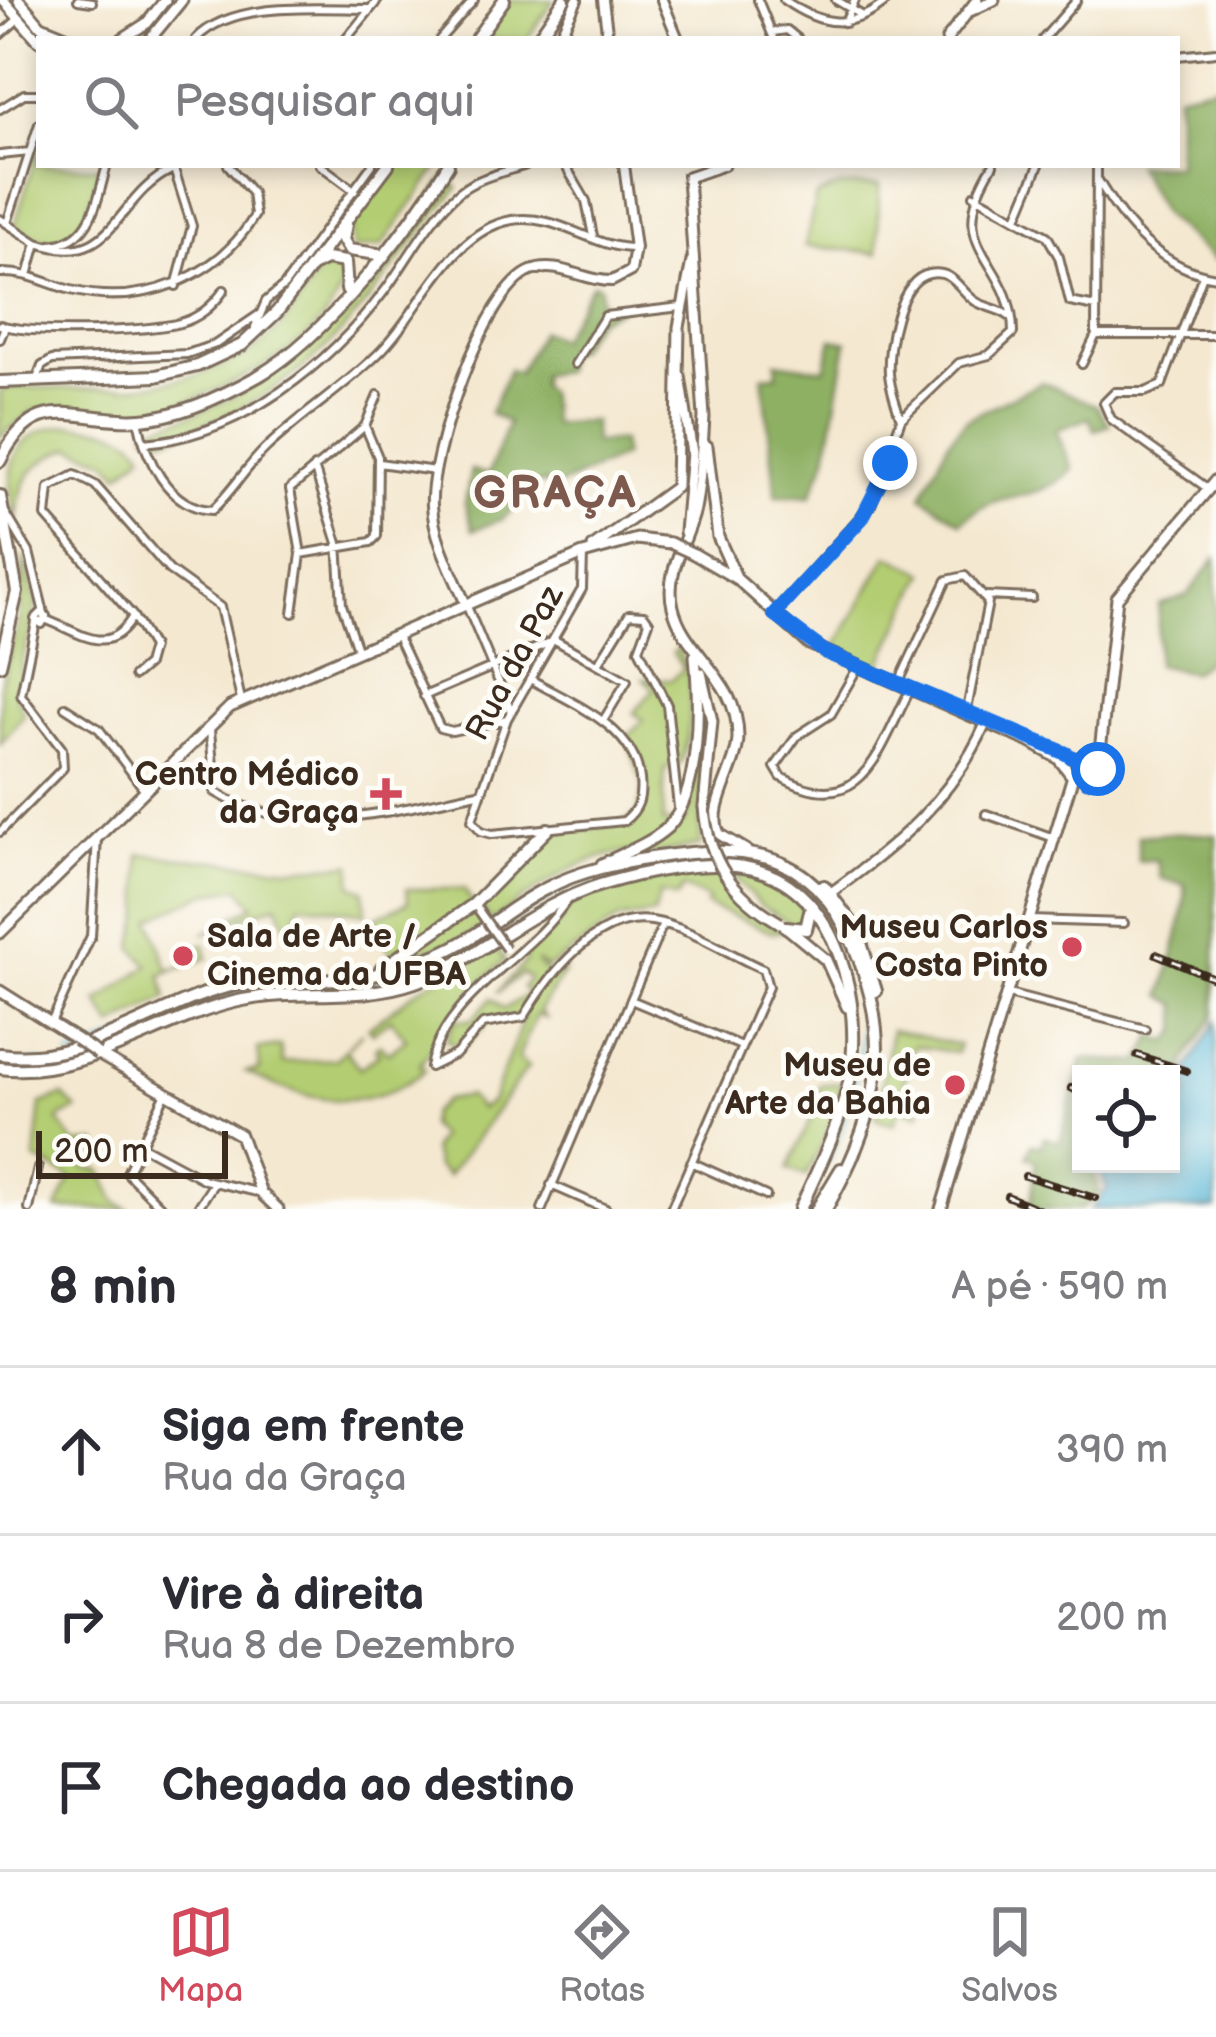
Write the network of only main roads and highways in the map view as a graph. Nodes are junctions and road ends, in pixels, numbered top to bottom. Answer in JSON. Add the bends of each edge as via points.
{"nodes":[{"id":1,"x":4,"y":0,"type":"edge"},
{"id":2,"x":19,"y":0,"type":"edge"},
{"id":3,"x":165,"y":0,"type":"edge"},
{"id":4,"x":182,"y":0,"type":"edge"},
{"id":5,"x":504,"y":0,"type":"edge"},
{"id":6,"x":564,"y":0,"type":"edge"},
{"id":7,"x":977,"y":0,"type":"edge"},
{"id":8,"x":994,"y":0,"type":"edge"},
{"id":9,"x":957,"y":22,"type":"junction"},
{"id":10,"x":66,"y":36,"type":"edge"},
{"id":11,"x":127,"y":36,"type":"edge"},
{"id":12,"x":152,"y":36,"type":"edge"},
{"id":13,"x":478,"y":36,"type":"edge"},
{"id":14,"x":539,"y":36,"type":"edge"},
{"id":15,"x":948,"y":36,"type":"edge"},
{"id":16,"x":36,"y":38,"type":"edge"},
{"id":17,"x":386,"y":168,"type":"edge"},
{"id":18,"x":446,"y":168,"type":"edge"},
{"id":19,"x":688,"y":171,"type":"edge"},
{"id":20,"x":350,"y":215,"type":"junction"},
{"id":21,"x":383,"y":250,"type":"junction"},
{"id":22,"x":693,"y":259,"type":"junction"},
{"id":23,"x":309,"y":267,"type":"junction"},
{"id":24,"x":699,"y":294,"type":"junction"},
{"id":25,"x":682,"y":301,"type":"junction"},
{"id":26,"x":340,"y":304,"type":"junction"},
{"id":27,"x":679,"y":327,"type":"junction"},
{"id":28,"x":700,"y":328,"type":"junction"},
{"id":29,"x":677,"y":359,"type":"junction"},
{"id":30,"x":0,"y":382,"type":"edge"},
{"id":31,"x":704,"y":417,"type":"junction"},
{"id":32,"x":5,"y":441,"type":"edge"},
{"id":33,"x":0,"y":461,"type":"edge"},
{"id":34,"x":1212,"y":484,"type":"edge"},
{"id":35,"x":1,"y":502,"type":"edge"},
{"id":36,"x":647,"y":510,"type":"junction"},
{"id":37,"x":686,"y":536,"type":"junction"},
{"id":38,"x":718,"y":537,"type":"junction"},
{"id":39,"x":650,"y":539,"type":"junction"},
{"id":40,"x":583,"y":554,"type":"junction"},
{"id":41,"x":710,"y":561,"type":"junction"},
{"id":42,"x":737,"y":580,"type":"junction"},
{"id":43,"x":676,"y":619,"type":"junction"},
{"id":44,"x":695,"y":656,"type":"junction"},
{"id":45,"x":0,"y":665,"type":"edge"},
{"id":46,"x":1080,"y":776,"type":"junction"},
{"id":47,"x":548,"y":829,"type":"road end"},
{"id":48,"x":746,"y":850,"type":"junction"},
{"id":49,"x":592,"y":870,"type":"junction"},
{"id":50,"x":828,"y":895,"type":"junction"},
{"id":51,"x":809,"y":908,"type":"junction"},
{"id":52,"x":783,"y":925,"type":"junction"},
{"id":53,"x":0,"y":933,"type":"edge"},
{"id":54,"x":419,"y":941,"type":"junction"},
{"id":55,"x":421,"y":961,"type":"junction"},
{"id":56,"x":373,"y":974,"type":"junction"},
{"id":57,"x":0,"y":992,"type":"edge"},
{"id":58,"x":854,"y":1041,"type":"junction"},
{"id":59,"x":0,"y":1052,"type":"edge"},
{"id":60,"x":0,"y":1066,"type":"edge"},
{"id":61,"x":860,"y":1142,"type":"junction"},
{"id":62,"x":263,"y":1201,"type":"edge"},
{"id":63,"x":278,"y":1209,"type":"edge"},
{"id":64,"x":800,"y":1209,"type":"edge"},
{"id":65,"x":817,"y":1209,"type":"edge"},
{"id":66,"x":826,"y":1209,"type":"edge"},
{"id":67,"x":941,"y":1209,"type":"edge"}],
"edges":[{"from":1,"to":16,"type":"main road"},
{"from":2,"to":10,"type":"main road","via":[[41,26]]},
{"from":3,"to":11,"type":"main road"},
{"from":4,"to":12,"type":"main road"},
{"from":5,"to":13,"type":"main road"},
{"from":6,"to":14,"type":"main road"},
{"from":7,"to":9,"type":"main road"},
{"from":8,"to":9,"type":"main road"},
{"from":9,"to":15,"type":"main road"},
{"from":17,"to":20,"type":"main road"},
{"from":18,"to":21,"type":"main road"},
{"from":19,"to":22,"type":"main road"},
{"from":20,"to":21,"type":"main road","via":[[343,240],[349,250]]},
{"from":20,"to":23,"type":"main road"},
{"from":21,"to":26,"type":"main road"},
{"from":22,"to":24,"type":"main road"},
{"from":22,"to":25,"type":"main road"},
{"from":23,"to":26,"type":"main road","via":[[345,262],[349,281]]},
{"from":23,"to":30,"type":"main road","via":[[242,345],[196,366],[156,376]]},
{"from":24,"to":25,"type":"main road","via":[[692,288]]},
{"from":24,"to":28,"type":"main road"},
{"from":25,"to":27,"type":"main road"},
{"from":26,"to":32,"type":"main road","via":[[301,347],[196,405],[138,420],[44,414]]},
{"from":27,"to":28,"type":"main road","via":[[688,321]]},
{"from":27,"to":29,"type":"main road"},
{"from":28,"to":31,"type":"main road"},
{"from":29,"to":36,"type":"main road","via":[[678,481]]},
{"from":29,"to":37,"type":"main road","via":[[692,443]]},
{"from":31,"to":37,"type":"main road"},
{"from":31,"to":38,"type":"main road"},
{"from":32,"to":33,"type":"main road"},
{"from":34,"to":46,"type":"main road","via":[[1117,598],[1098,769]]},
{"from":35,"to":45,"type":"main road","via":[[15,608]]},
{"from":36,"to":39,"type":"main road"},
{"from":36,"to":40,"type":"main road"},
{"from":37,"to":43,"type":"main road","via":[[671,587]]},
{"from":38,"to":41,"type":"main road"},
{"from":38,"to":42,"type":"main road"},
{"from":39,"to":40,"type":"main road"},
{"from":39,"to":41,"type":"main road","bridge":true},
{"from":40,"to":53,"type":"main road","via":[[242,700],[210,722]]},
{"from":41,"to":42,"type":"main road"},
{"from":42,"to":46,"type":"main road","via":[[809,644],[1065,753]]},
{"from":43,"to":44,"type":"main road"},
{"from":43,"to":48,"type":"main road","via":[[734,710],[737,751],[714,821],[719,834]]},
{"from":44,"to":49,"type":"main road","via":[[695,743],[679,813],[655,838]]},
{"from":44,"to":52,"type":"main road","bridge":true,"via":[[712,721],[704,807],[710,846],[748,902]]},
{"from":46,"to":67,"type":"main road"},
{"from":47,"to":54,"type":"main road","via":[[474,904]]},
{"from":48,"to":49,"type":"main road"},
{"from":48,"to":50,"type":"main road"},
{"from":48,"to":50,"type":"main road","via":[[791,859]]},
{"from":49,"to":55,"type":"main road","via":[[541,890]]},
{"from":50,"to":61,"type":"main road","via":[[865,948],[878,1006],[878,1056]]},
{"from":51,"to":52,"type":"main road","via":[[806,929]]},
{"from":51,"to":58,"type":"main road","via":[[844,964]]},
{"from":51,"to":60,"type":"main road","via":[[776,878],[730,866],[630,878],[539,910],[476,954],[397,987],[239,1000],[59,1066]]},
{"from":52,"to":58,"type":"main road","via":[[834,973]]},
{"from":54,"to":55,"type":"main road"},
{"from":54,"to":56,"type":"main road"},
{"from":55,"to":56,"type":"main road"},
{"from":56,"to":59,"type":"main road","via":[[242,983],[71,1050]]},
{"from":57,"to":62,"type":"main road","bridge":true,"via":[[240,1135]]},
{"from":58,"to":64,"type":"main road","via":[[836,1131]]},
{"from":61,"to":65,"type":"main road"},
{"from":61,"to":66,"type":"main road"},
{"from":62,"to":63,"type":"main road"}]}
